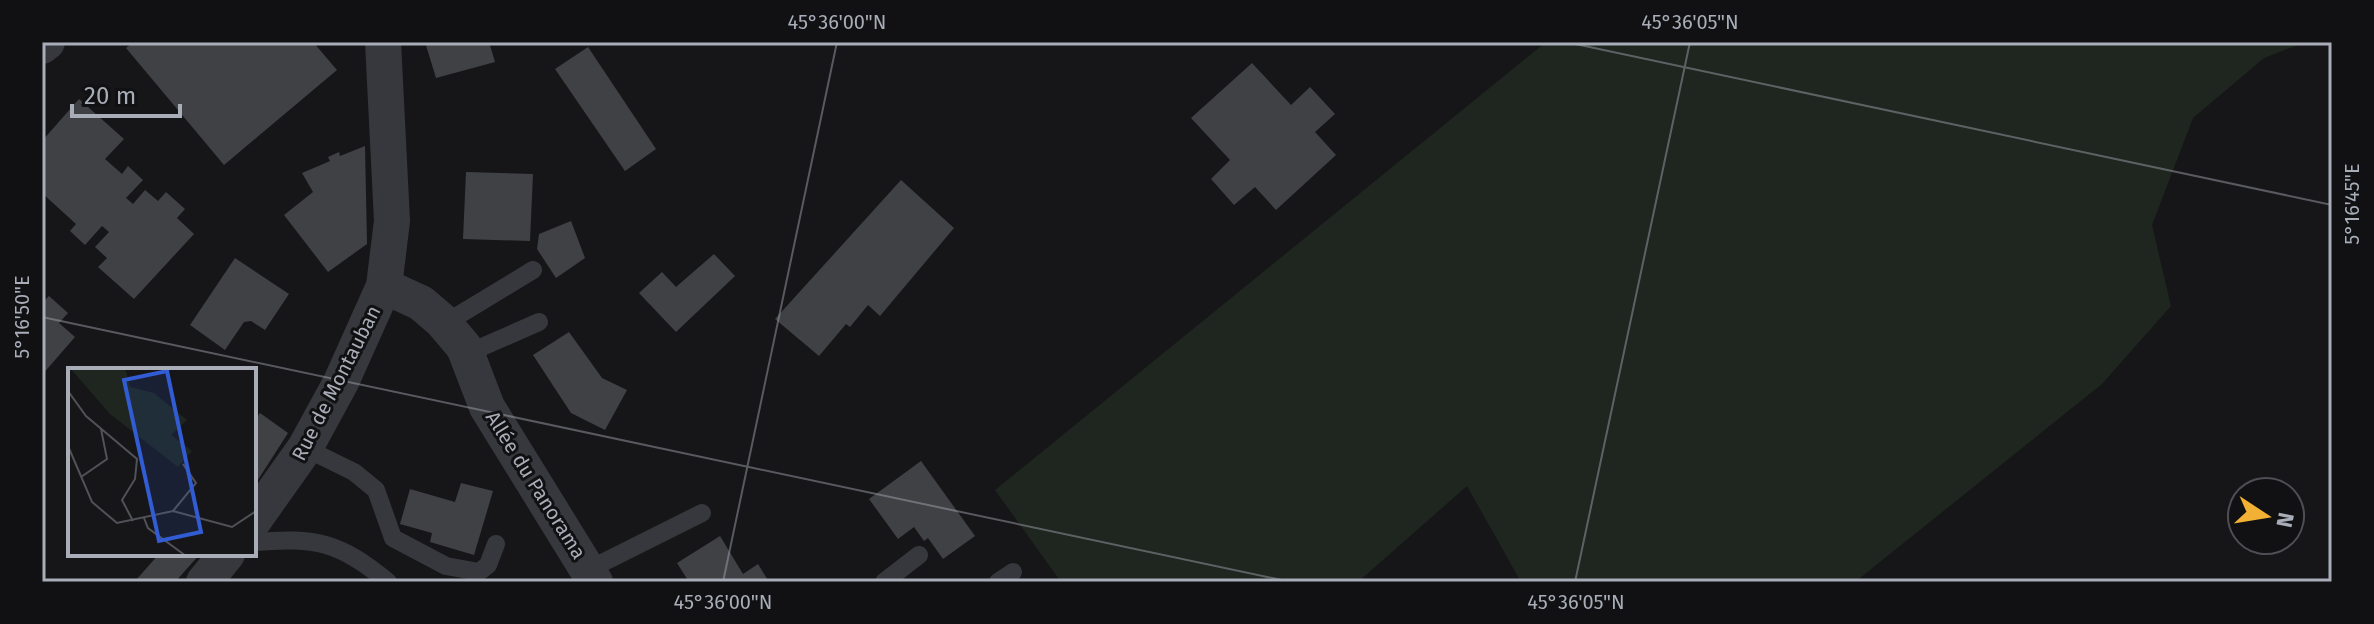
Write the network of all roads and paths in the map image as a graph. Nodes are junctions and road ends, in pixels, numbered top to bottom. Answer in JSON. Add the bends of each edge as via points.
{"nodes":[{"id":1,"x":47,"y":42,"type":"edge"},
{"id":2,"x":383,"y":42,"type":"edge"},
{"id":3,"x":42,"y":46,"type":"edge"},
{"id":4,"x":533,"y":270,"type":"dead end"},
{"id":5,"x":384,"y":286,"type":"junction"},
{"id":6,"x":539,"y":322,"type":"dead end"},
{"id":7,"x":444,"y":324,"type":"junction"},
{"id":8,"x":466,"y":354,"type":"junction"},
{"id":9,"x":305,"y":448,"type":"junction"},
{"id":10,"x":702,"y":513,"type":"dead end"},
{"id":11,"x":256,"y":517,"type":"edge"},
{"id":12,"x":256,"y":542,"type":"edge"},
{"id":13,"x":496,"y":544,"type":"dead end"},
{"id":14,"x":919,"y":555,"type":"dead end"},
{"id":15,"x":225,"y":556,"type":"edge"},
{"id":16,"x":592,"y":576,"type":"edge"},
{"id":17,"x":383,"y":579,"type":"edge"},
{"id":18,"x":204,"y":582,"type":"edge"},
{"id":19,"x":884,"y":582,"type":"edge"}],
"edges":[{"from":1,"to":3,"type":"street"},
{"from":2,"to":5,"type":"street","name":"Rue de Montauban","via":[[392,221]]},
{"from":4,"to":7,"type":"lane"},
{"from":5,"to":7,"type":"street","name":"Allée du Panorama","via":[[421,303]]},
{"from":5,"to":9,"type":"street","name":"Rue de Montauban"},
{"from":6,"to":8,"type":"lane"},
{"from":7,"to":8,"type":"street","name":"Allée du Panorama"},
{"from":8,"to":16,"type":"street","name":"Allée du Panorama","via":[[487,407]]},
{"from":9,"to":11,"type":"street","name":"Rue de Montauban"},
{"from":9,"to":13,"type":"lane","via":[[367,481],[382,501],[393,538],[446,566],[479,572],[488,565]]},
{"from":10,"to":16,"type":"lane"},
{"from":12,"to":17,"type":"lane","via":[[327,542],[359,558]]},
{"from":14,"to":19,"type":"lane"},
{"from":15,"to":18,"type":"street"}]}
